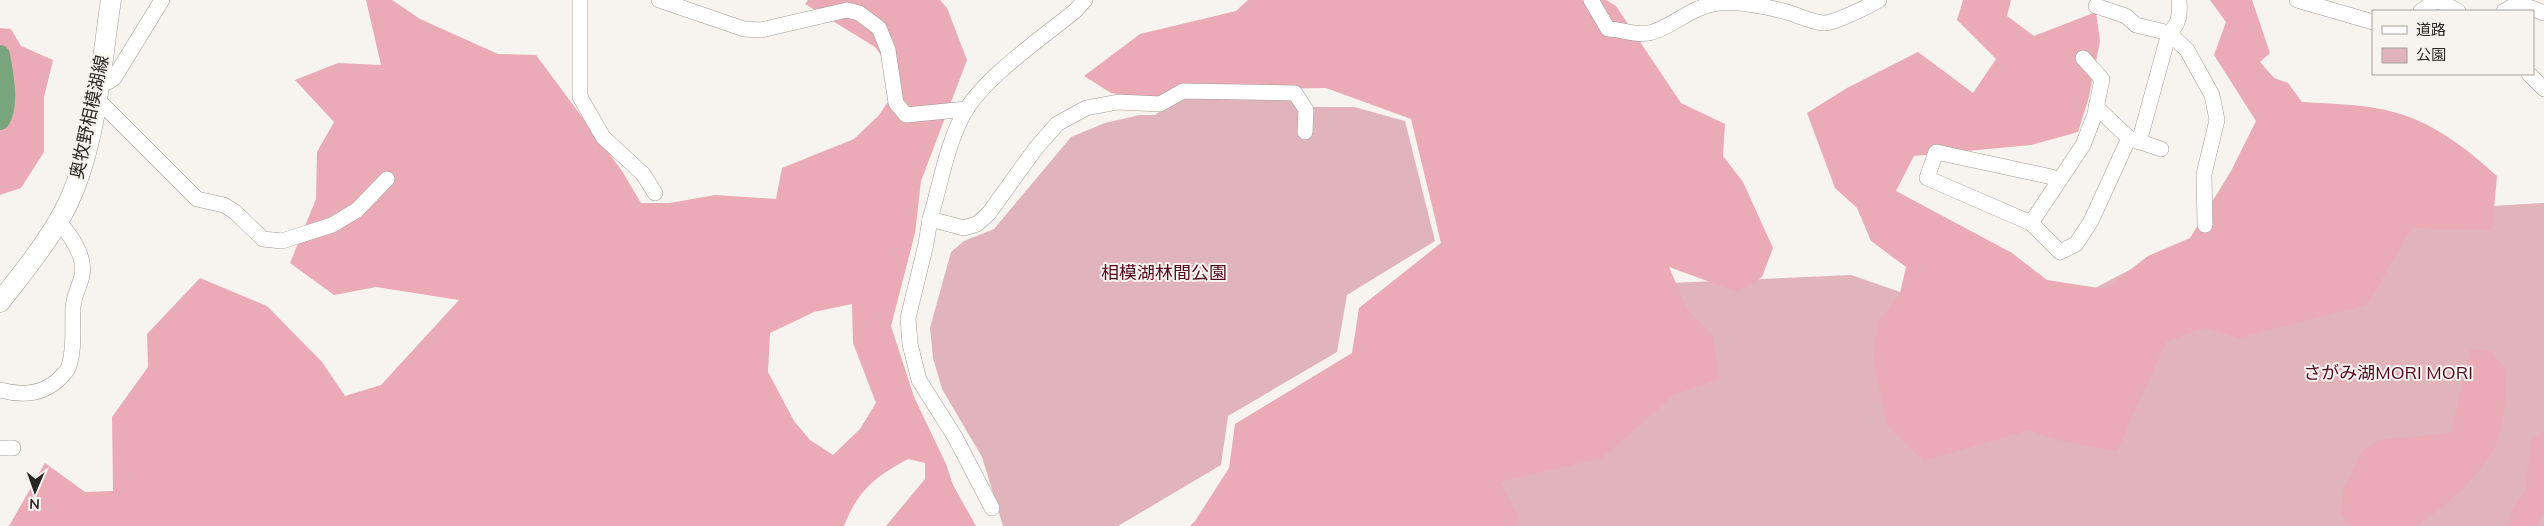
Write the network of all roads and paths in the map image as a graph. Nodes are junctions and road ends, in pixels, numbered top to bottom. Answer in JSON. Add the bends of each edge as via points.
{"nodes":[{"id":1,"x":111,"y":0,"type":"edge"},
{"id":2,"x":162,"y":0,"type":"edge"},
{"id":3,"x":580,"y":0,"type":"edge"},
{"id":4,"x":659,"y":0,"type":"edge"},
{"id":5,"x":1085,"y":0,"type":"edge"},
{"id":6,"x":1591,"y":0,"type":"edge"},
{"id":7,"x":1879,"y":0,"type":"edge"},
{"id":8,"x":2179,"y":0,"type":"edge"},
{"id":9,"x":2297,"y":0,"type":"edge"},
{"id":10,"x":2096,"y":6,"type":"dead end"},
{"id":11,"x":2422,"y":10,"type":"edge"},
{"id":12,"x":2456,"y":10,"type":"edge"},
{"id":13,"x":2506,"y":10,"type":"edge"},
{"id":14,"x":2544,"y":13,"type":"edge"},
{"id":15,"x":2372,"y":22,"type":"edge"},
{"id":16,"x":2169,"y":33,"type":"junction"},
{"id":17,"x":2083,"y":58,"type":"dead end"},
{"id":18,"x":2530,"y":75,"type":"edge"},
{"id":19,"x":2544,"y":89,"type":"edge"},
{"id":20,"x":97,"y":90,"type":"junction"},
{"id":21,"x":2096,"y":107,"type":"junction"},
{"id":22,"x":967,"y":109,"type":"junction"},
{"id":23,"x":1305,"y":132,"type":"dead end"},
{"id":24,"x":2134,"y":140,"type":"junction"},
{"id":25,"x":2161,"y":149,"type":"dead end"},
{"id":26,"x":387,"y":179,"type":"dead end"},
{"id":27,"x":2058,"y":181,"type":"junction"},
{"id":28,"x":655,"y":194,"type":"dead end"},
{"id":29,"x":930,"y":219,"type":"junction"},
{"id":30,"x":58,"y":222,"type":"junction"},
{"id":31,"x":2031,"y":223,"type":"junction"},
{"id":32,"x":2204,"y":226,"type":"dead end"},
{"id":33,"x":0,"y":302,"type":"edge"},
{"id":34,"x":0,"y":390,"type":"edge"},
{"id":35,"x":992,"y":508,"type":"dead end"}],
"edges":[{"from":1,"to":20,"type":"main road","name":"奥牧野相模湖線"},
{"from":2,"to":20,"type":"street","via":[[114,78]]},
{"from":3,"to":28,"type":"street","via":[[580,97],[603,137],[643,174]]},
{"from":4,"to":22,"type":"street","via":[[744,29],[761,30],[847,10],[859,13],[879,28],[888,50],[896,103],[906,115]]},
{"from":5,"to":22,"type":"street","via":[[981,90]]},
{"from":6,"to":7,"type":"street","via":[[1608,29],[1638,34],[1650,33],[1687,13],[1721,3],[1786,11],[1824,24]]},
{"from":8,"to":16,"type":"street","via":[[2180,14],[2176,27]]},
{"from":9,"to":15,"type":"street"},
{"from":10,"to":16,"type":"street","via":[[2126,16],[2136,25]]},
{"from":11,"to":12,"type":"street","via":[[2437,0]]},
{"from":13,"to":14,"type":"street","via":[[2519,3]]},
{"from":16,"to":24,"type":"street"},
{"from":16,"to":32,"type":"street","via":[[2191,57],[2212,96],[2217,120],[2204,174]]},
{"from":17,"to":21,"type":"street","via":[[2102,79]]},
{"from":18,"to":19,"type":"street"},
{"from":20,"to":26,"type":"street","via":[[197,199],[236,212],[263,239],[282,241],[332,225],[357,210]]},
{"from":20,"to":30,"type":"main road","name":"奥牧野相模湖線","via":[[84,160]]},
{"from":21,"to":24,"type":"street"},
{"from":21,"to":27,"type":"street","via":[[2083,145]]},
{"from":22,"to":29,"type":"street","via":[[954,138]]},
{"from":23,"to":29,"type":"street","via":[[1306,110],[1295,93],[1184,91],[1160,104],[1118,102],[1086,108],[1057,124],[977,224],[964,228]]},
{"from":24,"to":25,"type":"street"},
{"from":24,"to":31,"type":"street","via":[[2076,244],[2060,252]]},
{"from":27,"to":31,"type":"street"},
{"from":27,"to":31,"type":"street","via":[[2052,177],[1936,152],[1927,178]]},
{"from":29,"to":35,"type":"street","via":[[908,318],[910,344],[919,380],[955,437]]},
{"from":30,"to":33,"type":"main road","name":"奥牧野相模湖線"},
{"from":30,"to":34,"type":"street","via":[[69,234],[82,260],[82,276],[73,308],[69,369],[53,385],[34,393],[15,394]]}]}
